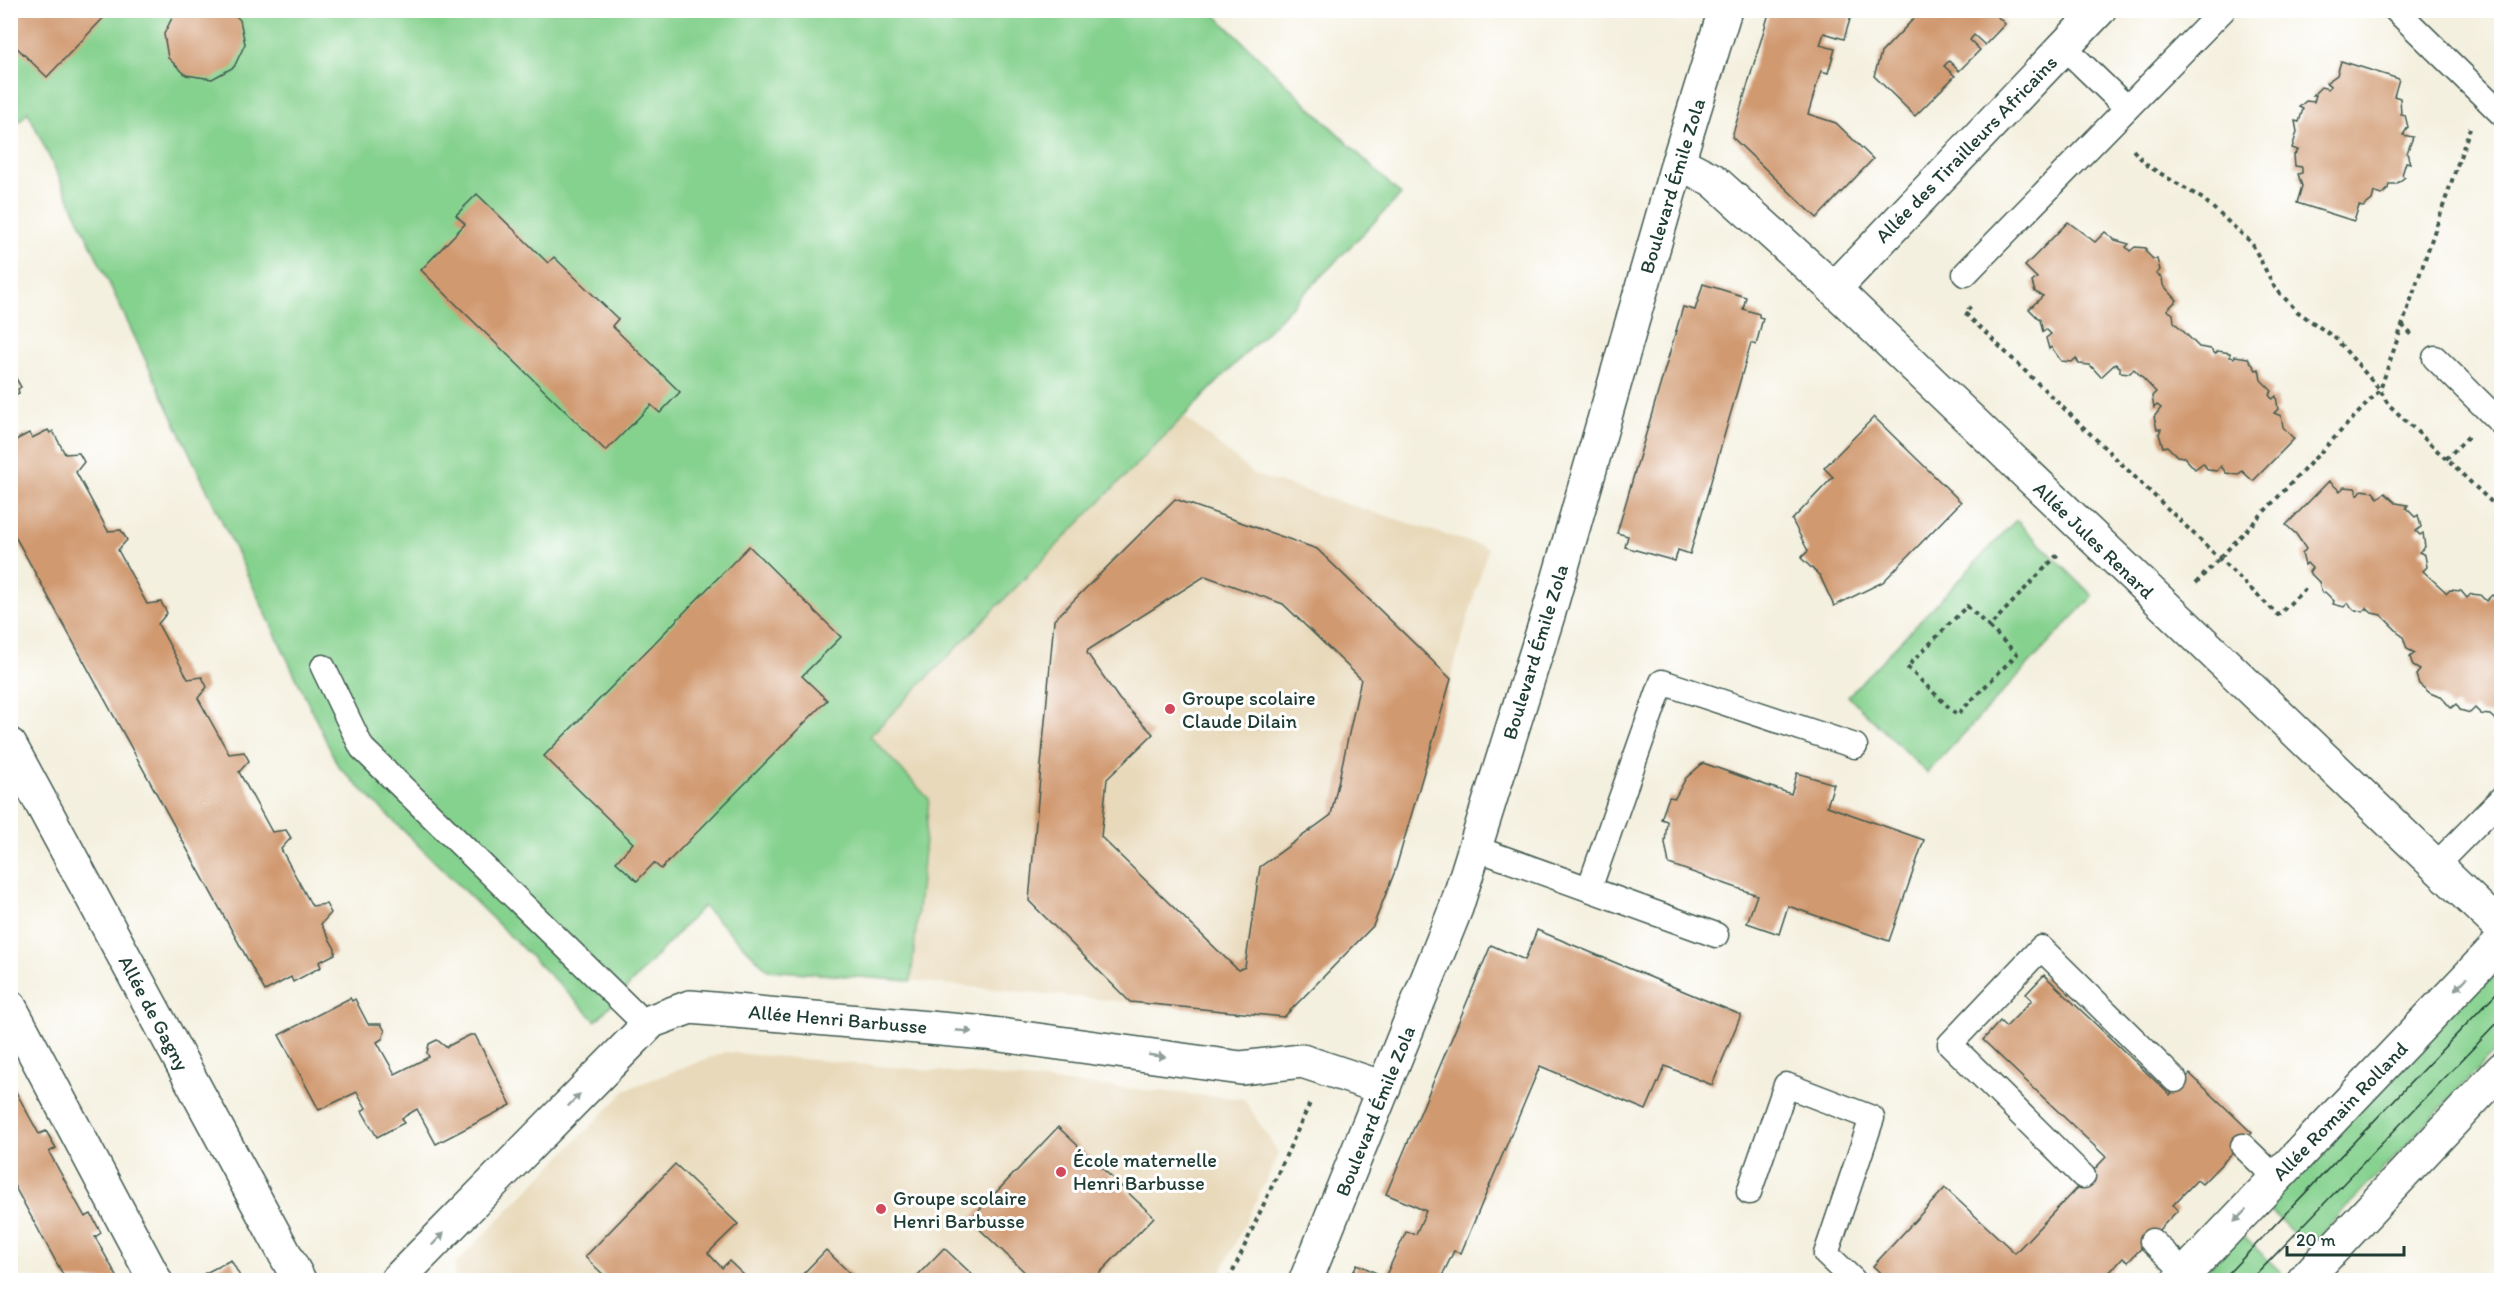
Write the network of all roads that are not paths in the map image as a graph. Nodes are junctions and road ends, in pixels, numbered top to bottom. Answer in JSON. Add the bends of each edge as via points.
{"nodes":[{"id":1,"x":1725,"y":10,"type":"edge"},
{"id":2,"x":2099,"y":10,"type":"edge"},
{"id":3,"x":2223,"y":10,"type":"edge"},
{"id":4,"x":2396,"y":10,"type":"edge"},
{"id":5,"x":2064,"y":47,"type":"junction"},
{"id":6,"x":2496,"y":98,"type":"edge"},
{"id":7,"x":2127,"y":108,"type":"junction"},
{"id":8,"x":1678,"y":162,"type":"junction"},
{"id":9,"x":1965,"y":274,"type":"dead end"},
{"id":10,"x":1834,"y":289,"type":"junction"},
{"id":11,"x":2435,"y":358,"type":"dead end"},
{"id":12,"x":2502,"y":423,"type":"edge"},
{"id":13,"x":323,"y":667,"type":"dead end"},
{"id":14,"x":10,"y":745,"type":"edge"},
{"id":15,"x":1855,"y":746,"type":"dead end"},
{"id":16,"x":2502,"y":798,"type":"edge"},
{"id":17,"x":1475,"y":848,"type":"junction"},
{"id":18,"x":2434,"y":867,"type":"junction"},
{"id":19,"x":1589,"y":889,"type":"junction"},
{"id":20,"x":2502,"y":929,"type":"edge"},
{"id":21,"x":1716,"y":935,"type":"dead end"},
{"id":22,"x":2502,"y":941,"type":"edge"},
{"id":23,"x":10,"y":1007,"type":"edge"},
{"id":24,"x":647,"y":1026,"type":"junction"},
{"id":25,"x":2502,"y":1069,"type":"edge"},
{"id":26,"x":2175,"y":1080,"type":"dead end"},
{"id":27,"x":1384,"y":1088,"type":"junction"},
{"id":28,"x":2243,"y":1146,"type":"dead end"},
{"id":29,"x":2083,"y":1176,"type":"dead end"},
{"id":30,"x":2276,"y":1178,"type":"junction"},
{"id":31,"x":1749,"y":1192,"type":"dead end"},
{"id":32,"x":2152,"y":1241,"type":"dead end"},
{"id":33,"x":2183,"y":1277,"type":"edge"},
{"id":34,"x":155,"y":1281,"type":"edge"},
{"id":35,"x":298,"y":1281,"type":"edge"},
{"id":36,"x":397,"y":1281,"type":"edge"},
{"id":37,"x":1306,"y":1281,"type":"edge"},
{"id":38,"x":1853,"y":1281,"type":"edge"},
{"id":39,"x":2304,"y":1281,"type":"edge"}],
"edges":[{"from":1,"to":8,"type":"street","name":"Boulevard Émile Zola"},
{"from":2,"to":5,"type":"street","name":"Allée des Tirailleurs Africains"},
{"from":3,"to":7,"type":"lane"},
{"from":4,"to":6,"type":"lane"},
{"from":5,"to":7,"type":"lane"},
{"from":5,"to":10,"type":"street","name":"Allée des Tirailleurs Africains"},
{"from":7,"to":9,"type":"lane"},
{"from":8,"to":10,"type":"street","name":"Allée Jules Renard","via":[[1713,180]]},
{"from":8,"to":17,"type":"street","name":"Boulevard Émile Zola","via":[[1548,612]]},
{"from":10,"to":18,"type":"street","name":"Allée Jules Renard"},
{"from":11,"to":12,"type":"lane"},
{"from":13,"to":24,"type":"lane","via":[[362,748]]},
{"from":14,"to":35,"type":"street","name":"Allée de Gagny"},
{"from":15,"to":19,"type":"lane","via":[[1662,682]]},
{"from":16,"to":18,"type":"lane"},
{"from":17,"to":19,"type":"lane"},
{"from":17,"to":27,"type":"street","name":"Boulevard Émile Zola","via":[[1456,908]]},
{"from":18,"to":20,"type":"street","name":"Allée Jules Renard"},
{"from":19,"to":21,"type":"lane"},
{"from":22,"to":30,"type":"street","name":"Allée Romain Rolland","one_way":true},
{"from":23,"to":34,"type":"street"},
{"from":24,"to":27,"type":"street","name":"Allée Henri Barbusse","one_way":true,"via":[[690,1007],[786,1014],[986,1033],[1241,1068],[1302,1061]]},
{"from":36,"to":24,"type":"street","name":"Allée Henri Barbusse","one_way":true},
{"from":25,"to":39,"type":"street"},
{"from":26,"to":29,"type":"lane","via":[[2041,948],[2033,956],[1950,1044]]},
{"from":27,"to":37,"type":"street","name":"Boulevard Émile Zola"},
{"from":28,"to":30,"type":"lane"},
{"from":30,"to":33,"type":"street","name":"Allée Romain Rolland","one_way":true},
{"from":31,"to":38,"type":"lane","via":[[1786,1085],[1872,1118],[1826,1254]]},
{"from":32,"to":33,"type":"lane"}]}
